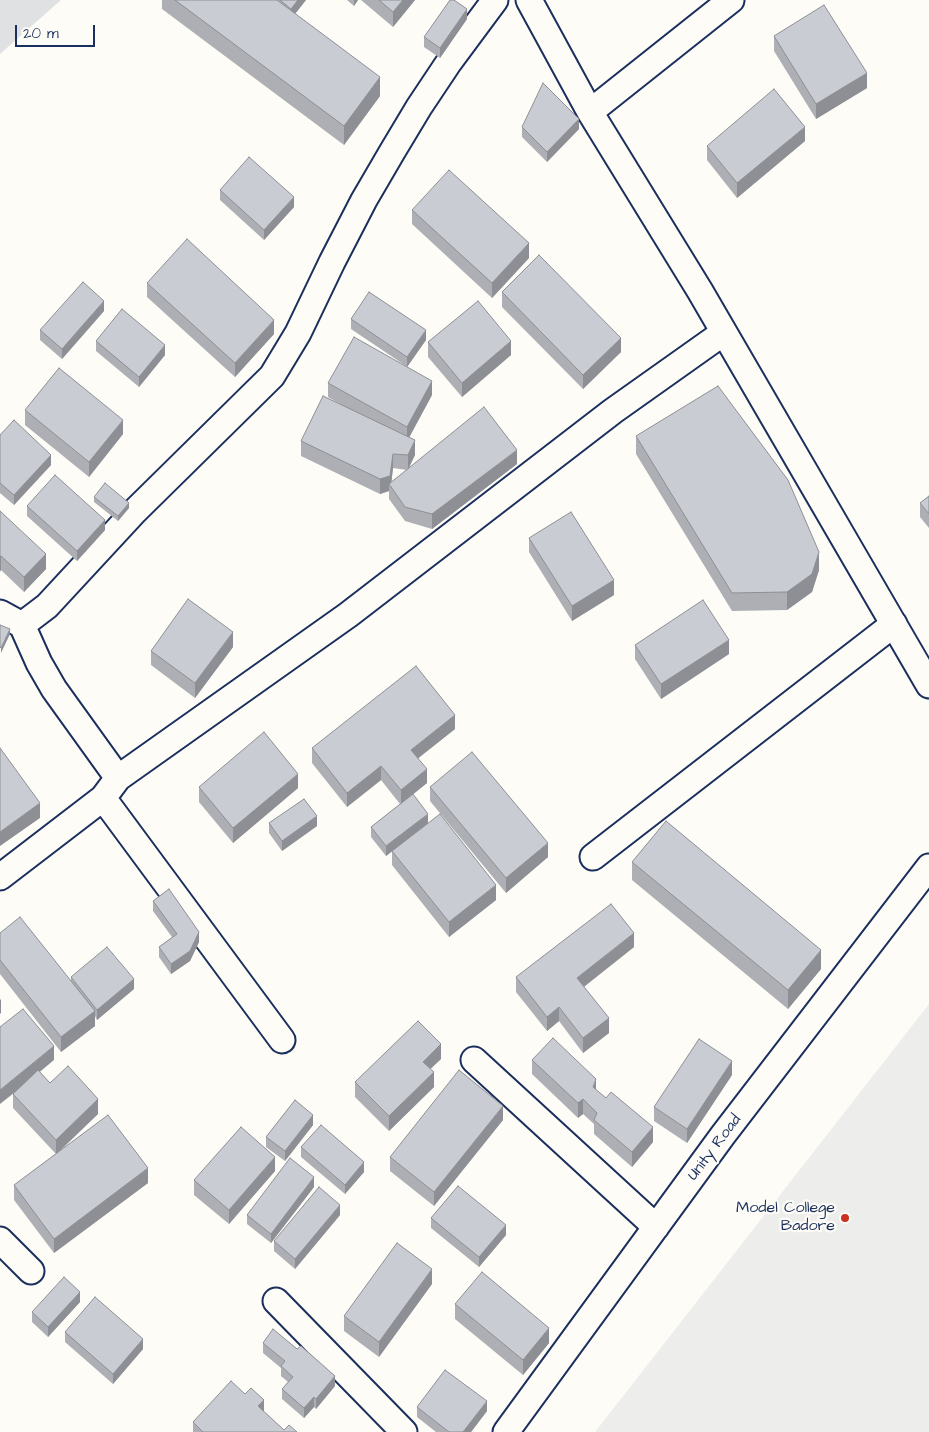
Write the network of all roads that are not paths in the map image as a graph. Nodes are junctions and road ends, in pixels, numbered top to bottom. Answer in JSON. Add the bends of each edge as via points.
{"nodes":[{"id":1,"x":495,"y":0,"type":"edge"},
{"id":2,"x":529,"y":0,"type":"edge"},
{"id":3,"x":730,"y":0,"type":"edge"},
{"id":4,"x":590,"y":112,"type":"junction"},
{"id":5,"x":723,"y":333,"type":"junction"},
{"id":6,"x":0,"y":613,"type":"edge"},
{"id":7,"x":894,"y":624,"type":"junction"},
{"id":8,"x":22,"y":625,"type":"junction"},
{"id":9,"x":929,"y":684,"type":"edge"},
{"id":10,"x":118,"y":778,"type":"junction"},
{"id":11,"x":103,"y":798,"type":"junction"},
{"id":12,"x":593,"y":857,"type":"dead end"},
{"id":13,"x":929,"y":867,"type":"edge"},
{"id":14,"x":0,"y":877,"type":"edge"},
{"id":15,"x":282,"y":1040,"type":"dead end"},
{"id":16,"x":474,"y":1060,"type":"dead end"},
{"id":17,"x":656,"y":1227,"type":"junction"},
{"id":18,"x":0,"y":1240,"type":"edge"},
{"id":19,"x":31,"y":1271,"type":"dead end"},
{"id":20,"x":276,"y":1301,"type":"dead end"},
{"id":21,"x":404,"y":1432,"type":"edge"},
{"id":22,"x":506,"y":1432,"type":"edge"}],
"edges":[{"from":1,"to":8,"type":"street","via":[[449,62],[396,144],[364,200],[298,333],[272,376],[135,511],[47,606]]},
{"from":2,"to":4,"type":"street"},
{"from":3,"to":4,"type":"street"},
{"from":4,"to":5,"type":"street"},
{"from":5,"to":7,"type":"street"},
{"from":5,"to":10,"type":"street","via":[[613,411],[348,615]]},
{"from":6,"to":8,"type":"street"},
{"from":7,"to":9,"type":"street"},
{"from":7,"to":12,"type":"street"},
{"from":8,"to":10,"type":"street","via":[[54,689]]},
{"from":10,"to":11,"type":"street"},
{"from":11,"to":14,"type":"street"},
{"from":11,"to":15,"type":"street"},
{"from":13,"to":17,"type":"street","name":"Unity Road"},
{"from":16,"to":17,"type":"street"},
{"from":17,"to":22,"type":"street","name":"Unity Road"},
{"from":18,"to":19,"type":"street"},
{"from":20,"to":21,"type":"street"}]}
